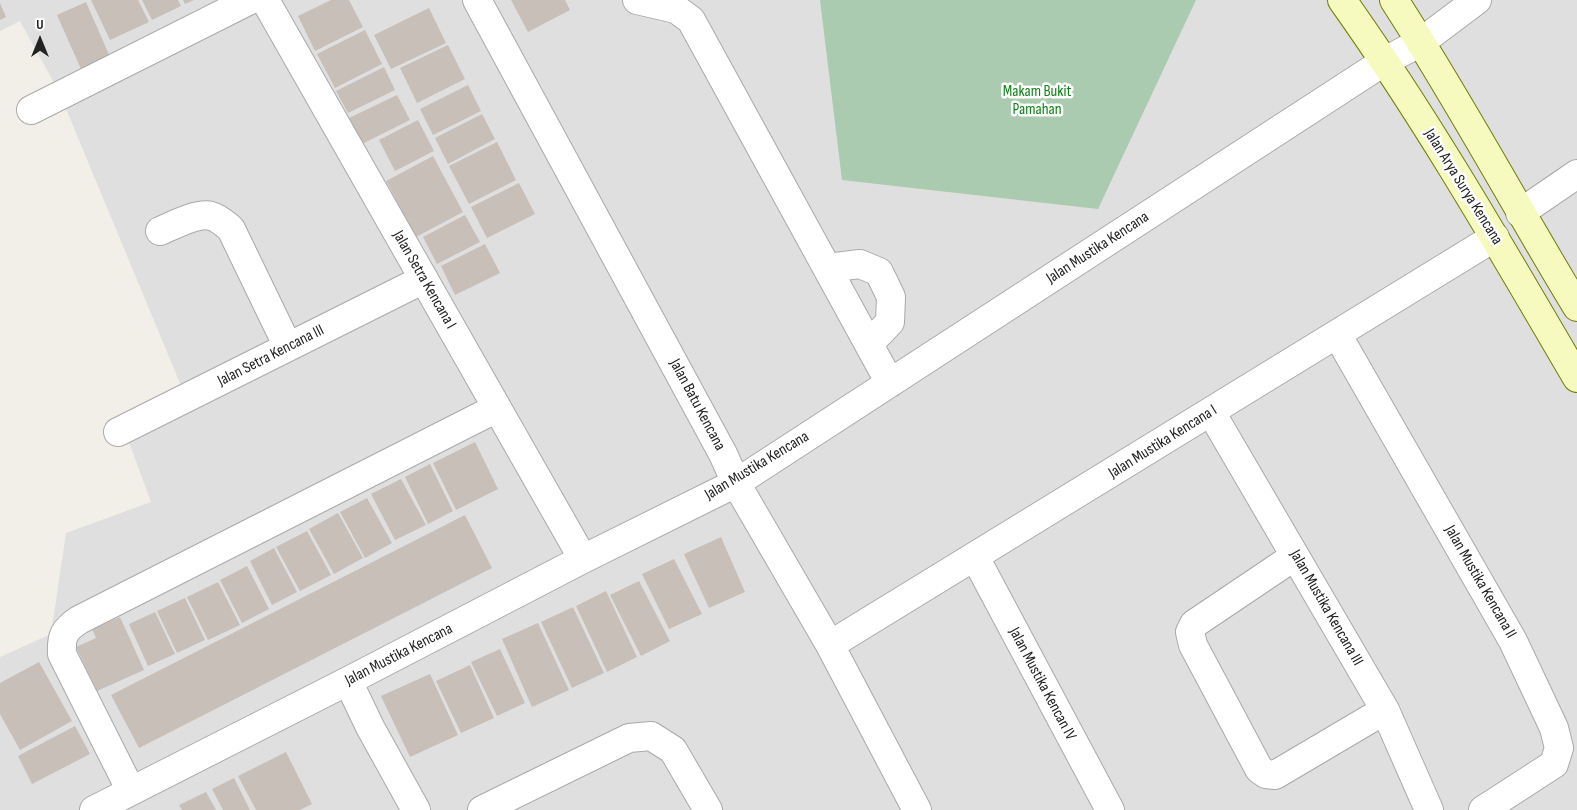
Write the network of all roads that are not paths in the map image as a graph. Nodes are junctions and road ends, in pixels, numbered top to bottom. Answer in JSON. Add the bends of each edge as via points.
{"nodes":[{"id":1,"x":250,"y":0,"type":"edge"},
{"id":2,"x":265,"y":0,"type":"edge"},
{"id":3,"x":477,"y":0,"type":"edge"},
{"id":4,"x":637,"y":0,"type":"edge"},
{"id":5,"x":1342,"y":0,"type":"edge"},
{"id":6,"x":1394,"y":0,"type":"edge"},
{"id":7,"x":1477,"y":0,"type":"edge"},
{"id":8,"x":1421,"y":42,"type":"junction"},
{"id":9,"x":1385,"y":60,"type":"junction"},
{"id":10,"x":31,"y":110,"type":"dead end"},
{"id":11,"x":1577,"y":174,"type":"edge"},
{"id":12,"x":1520,"y":213,"type":"junction"},
{"id":13,"x":160,"y":231,"type":"dead end"},
{"id":14,"x":1495,"y":237,"type":"junction"},
{"id":15,"x":827,"y":268,"type":"junction"},
{"id":16,"x":424,"y":279,"type":"junction"},
{"id":17,"x":1577,"y":307,"type":"edge"},
{"id":18,"x":1337,"y":334,"type":"junction"},
{"id":19,"x":869,"y":344,"type":"junction"},
{"id":20,"x":288,"y":347,"type":"junction"},
{"id":21,"x":1577,"y":378,"type":"edge"},
{"id":22,"x":890,"y":383,"type":"junction"},
{"id":23,"x":497,"y":408,"type":"junction"},
{"id":24,"x":1211,"y":412,"type":"junction"},
{"id":25,"x":118,"y":432,"type":"dead end"},
{"id":26,"x":736,"y":483,"type":"junction"},
{"id":27,"x":1295,"y":556,"type":"junction"},
{"id":28,"x":975,"y":557,"type":"junction"},
{"id":29,"x":583,"y":559,"type":"junction"},
{"id":30,"x":830,"y":645,"type":"junction"},
{"id":31,"x":348,"y":681,"type":"junction"},
{"id":32,"x":1385,"y":710,"type":"junction"},
{"id":33,"x":131,"y":791,"type":"junction"},
{"id":34,"x":94,"y":810,"type":"edge"},
{"id":35,"x":416,"y":810,"type":"edge"},
{"id":36,"x":482,"y":810,"type":"edge"},
{"id":37,"x":708,"y":810,"type":"edge"},
{"id":38,"x":917,"y":810,"type":"edge"},
{"id":39,"x":1110,"y":810,"type":"edge"},
{"id":40,"x":1429,"y":810,"type":"edge"},
{"id":41,"x":1483,"y":810,"type":"edge"}],
"edges":[{"from":1,"to":10,"type":"street"},
{"from":2,"to":16,"type":"street","name":"Jalan Setra Kencana I"},
{"from":3,"to":26,"type":"street","name":"Jalan Batu Kencana"},
{"from":4,"to":15,"type":"street","via":[[676,9],[691,20]]},
{"from":5,"to":9,"type":"street","name":"Jalan Arya Surya Kencana"},
{"from":6,"to":8,"type":"street"},
{"from":7,"to":8,"type":"street","name":"Jalan Mustika Kencana"},
{"from":8,"to":9,"type":"street","name":"Jalan Mustika Kencana"},
{"from":8,"to":12,"type":"street"},
{"from":9,"to":14,"type":"street","name":"Jalan Arya Surya Kencana"},
{"from":9,"to":22,"type":"street","name":"Jalan Mustika Kencana"},
{"from":11,"to":12,"type":"street"},
{"from":12,"to":17,"type":"street"},
{"from":13,"to":20,"type":"street","via":[[209,215],[231,229]]},
{"from":14,"to":18,"type":"street","name":"Jalan Mustika Kencana I"},
{"from":14,"to":21,"type":"street","name":"Jalan Arya Surya Kencana"},
{"from":15,"to":19,"type":"street"},
{"from":15,"to":19,"type":"street","via":[[860,264],[879,272],[891,298],[890,322]]},
{"from":16,"to":20,"type":"street","name":"Jalan Setra Kencana III"},
{"from":16,"to":23,"type":"street","name":"Jalan Setra Kencana I"},
{"from":18,"to":24,"type":"street","name":"Jalan Mustika Kencana I"},
{"from":18,"to":41,"type":"street","name":"Jalan Mustika Kencana II","via":[[1514,640],[1554,728],[1559,748],[1554,764]]},
{"from":19,"to":22,"type":"street"},
{"from":20,"to":25,"type":"street","name":"Jalan Setra Kencana III"},
{"from":22,"to":26,"type":"street","name":"Jalan Mustika Kencana"},
{"from":23,"to":29,"type":"street","name":"Jalan Setra Kencana I"},
{"from":23,"to":33,"type":"street","via":[[66,628],[62,654]]},
{"from":24,"to":27,"type":"street","name":"Jalan Mustika Kencana III"},
{"from":24,"to":28,"type":"street","name":"Jalan Mustika Kencana I"},
{"from":26,"to":29,"type":"street","name":"Jalan Mustika Kencana"},
{"from":26,"to":30,"type":"street","name":"Jalan Batu Kencana"},
{"from":27,"to":32,"type":"street","name":"Jalan Mustika Kencana III"},
{"from":27,"to":32,"type":"street","via":[[1194,624],[1190,632],[1193,645],[1259,769],[1275,775]]},
{"from":28,"to":30,"type":"street","name":"Jalan Mustika Kencana I"},
{"from":28,"to":39,"type":"street","name":"Jalan Mustika Kencan IV"},
{"from":29,"to":31,"type":"street","name":"Jalan Mustika Kencana"},
{"from":30,"to":38,"type":"street","name":"Jalan Batu Kencana"},
{"from":31,"to":33,"type":"street","name":"Jalan Mustika Kencana"},
{"from":31,"to":35,"type":"street"},
{"from":32,"to":40,"type":"street","name":"Jalan Mustika Kencana III"},
{"from":33,"to":34,"type":"street","name":"Jalan Mustika Kencana"},
{"from":36,"to":37,"type":"street","via":[[629,738],[651,736],[673,750]]}]}
